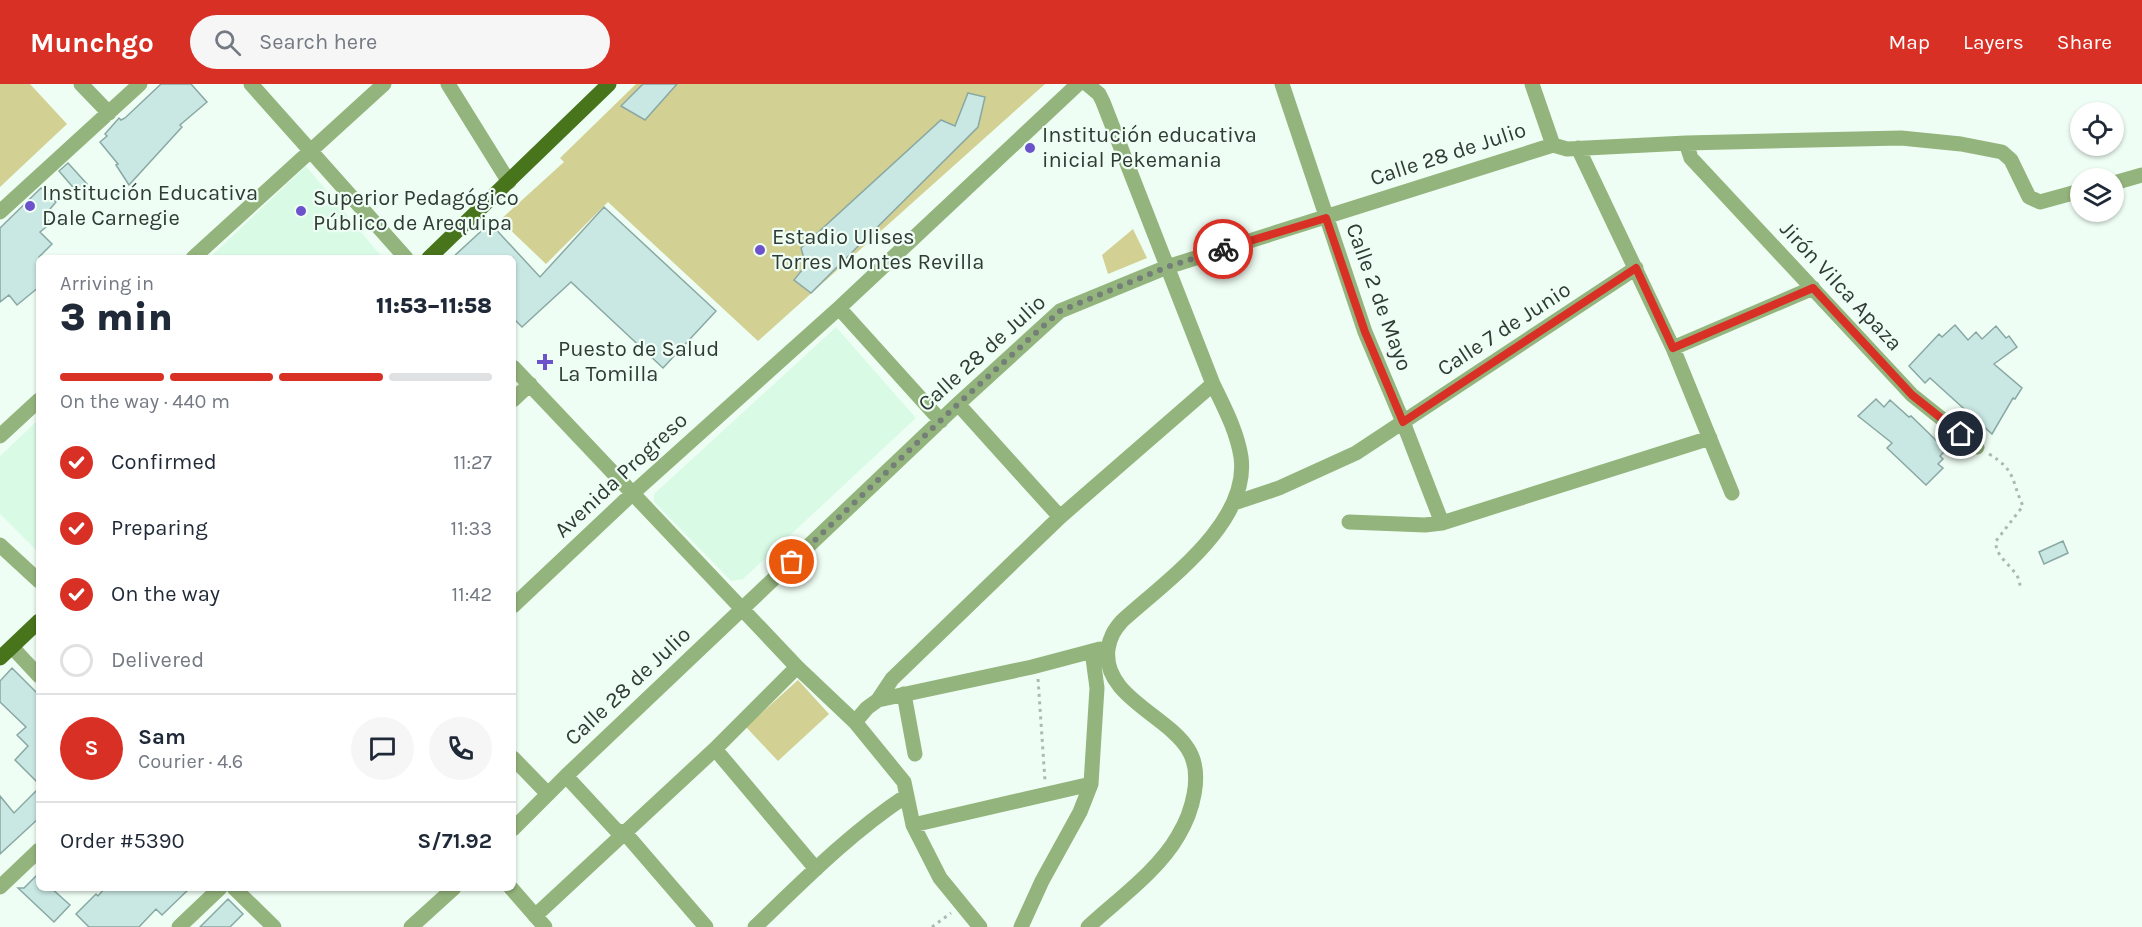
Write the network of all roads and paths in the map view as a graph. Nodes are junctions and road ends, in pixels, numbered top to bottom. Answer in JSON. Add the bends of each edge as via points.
{"nodes":[{"id":1,"x":81,"y":84,"type":"edge"},
{"id":2,"x":140,"y":84,"type":"edge"},
{"id":3,"x":251,"y":84,"type":"edge"},
{"id":4,"x":384,"y":84,"type":"edge"},
{"id":5,"x":448,"y":84,"type":"edge"},
{"id":6,"x":609,"y":84,"type":"edge"},
{"id":7,"x":1078,"y":84,"type":"edge"},
{"id":8,"x":1087,"y":84,"type":"edge"},
{"id":9,"x":1281,"y":84,"type":"edge"},
{"id":10,"x":1532,"y":84,"type":"edge"},
{"id":11,"x":109,"y":112,"type":"junction"},
{"id":12,"x":1686,"y":143,"type":"junction"},
{"id":13,"x":1553,"y":145,"type":"junction"},
{"id":14,"x":1578,"y":148,"type":"junction"},
{"id":15,"x":310,"y":150,"type":"junction"},
{"id":16,"x":2142,"y":175,"type":"edge"},
{"id":17,"x":2124,"y":180,"type":"edge"},
{"id":18,"x":509,"y":182,"type":"junction"},
{"id":19,"x":2070,"y":194,"type":"edge"},
{"id":20,"x":0,"y":212,"type":"edge"},
{"id":21,"x":1326,"y":218,"type":"junction"},
{"id":22,"x":196,"y":255,"type":"edge"},
{"id":23,"x":402,"y":255,"type":"edge"},
{"id":24,"x":432,"y":255,"type":"edge"},
{"id":25,"x":1167,"y":267,"type":"junction"},
{"id":26,"x":1636,"y":268,"type":"junction"},
{"id":27,"x":1813,"y":288,"type":"junction"},
{"id":28,"x":839,"y":308,"type":"junction"},
{"id":29,"x":1673,"y":348,"type":"junction"},
{"id":30,"x":516,"y":370,"type":"edge"},
{"id":31,"x":530,"y":384,"type":"junction"},
{"id":32,"x":1213,"y":384,"type":"junction"},
{"id":33,"x":516,"y":397,"type":"edge"},
{"id":34,"x":36,"y":403,"type":"edge"},
{"id":35,"x":958,"y":404,"type":"junction"},
{"id":36,"x":941,"y":421,"type":"junction"},
{"id":37,"x":1403,"y":422,"type":"junction"},
{"id":38,"x":0,"y":436,"type":"edge"},
{"id":39,"x":1710,"y":438,"type":"junction"},
{"id":40,"x":1977,"y":447,"type":"joint"},
{"id":41,"x":633,"y":492,"type":"junction"},
{"id":42,"x":1731,"y":493,"type":"dead end"},
{"id":43,"x":1234,"y":503,"type":"junction"},
{"id":44,"x":1060,"y":517,"type":"junction"},
{"id":45,"x":1349,"y":522,"type":"dead end"},
{"id":46,"x":1442,"y":524,"type":"junction"},
{"id":47,"x":0,"y":545,"type":"edge"},
{"id":48,"x":36,"y":578,"type":"edge"},
{"id":49,"x":2020,"y":590,"type":"dead end"},
{"id":50,"x":516,"y":603,"type":"edge"},
{"id":51,"x":742,"y":610,"type":"junction"},
{"id":52,"x":36,"y":624,"type":"edge"},
{"id":53,"x":12,"y":647,"type":"junction"},
{"id":54,"x":1108,"y":647,"type":"junction"},
{"id":55,"x":1092,"y":651,"type":"junction"},
{"id":56,"x":0,"y":658,"type":"edge"},
{"id":57,"x":1038,"y":665,"type":"junction"},
{"id":58,"x":797,"y":667,"type":"junction"},
{"id":59,"x":36,"y":673,"type":"edge"},
{"id":60,"x":904,"y":694,"type":"junction"},
{"id":61,"x":878,"y":700,"type":"junction"},
{"id":62,"x":855,"y":722,"type":"junction"},
{"id":63,"x":715,"y":749,"type":"junction"},
{"id":64,"x":915,"y":754,"type":"dead end"},
{"id":65,"x":516,"y":762,"type":"edge"},
{"id":66,"x":566,"y":776,"type":"junction"},
{"id":67,"x":1091,"y":783,"type":"junction"},
{"id":68,"x":548,"y":794,"type":"junction"},
{"id":69,"x":1047,"y":794,"type":"junction"},
{"id":70,"x":906,"y":796,"type":"junction"},
{"id":71,"x":913,"y":825,"type":"junction"},
{"id":72,"x":516,"y":826,"type":"edge"},
{"id":73,"x":625,"y":833,"type":"junction"},
{"id":74,"x":36,"y":853,"type":"edge"},
{"id":75,"x":816,"y":869,"type":"junction"},
{"id":76,"x":0,"y":887,"type":"edge"},
{"id":77,"x":217,"y":891,"type":"edge"},
{"id":78,"x":237,"y":891,"type":"edge"},
{"id":79,"x":448,"y":891,"type":"edge"},
{"id":80,"x":514,"y":891,"type":"edge"},
{"id":81,"x":962,"y":904,"type":"junction"},
{"id":82,"x":540,"y":921,"type":"edge"},
{"id":83,"x":179,"y":927,"type":"edge"},
{"id":84,"x":274,"y":927,"type":"edge"},
{"id":85,"x":411,"y":927,"type":"edge"},
{"id":86,"x":706,"y":927,"type":"edge"},
{"id":87,"x":755,"y":927,"type":"edge"},
{"id":88,"x":932,"y":927,"type":"edge"},
{"id":89,"x":980,"y":927,"type":"edge"},
{"id":90,"x":1022,"y":927,"type":"edge"},
{"id":91,"x":1088,"y":927,"type":"edge"}],
"edges":[{"from":1,"to":11,"type":"street"},
{"from":2,"to":11,"type":"street"},
{"from":3,"to":15,"type":"street"},
{"from":4,"to":15,"type":"street"},
{"from":5,"to":18,"type":"street"},
{"from":6,"to":18,"type":"main road"},
{"from":7,"to":28,"type":"street","name":"Avenida Progreso"},
{"from":8,"to":25,"type":"street","via":[[1103,102]]},
{"from":9,"to":21,"type":"street","name":"Calle 2 de Mayo"},
{"from":10,"to":13,"type":"street"},
{"from":11,"to":20,"type":"street"},
{"from":12,"to":14,"type":"street","name":"Calle 28 de Julio"},
{"from":12,"to":19,"type":"street","name":"Calle 28 de Julio","via":[[1901,138],[1961,144],[2002,152],[2011,160],[2029,197],[2040,202]]},
{"from":12,"to":27,"type":"street","name":"Jirón Vilca Apaza","via":[[1691,158]]},
{"from":13,"to":14,"type":"street","name":"Calle 28 de Julio"},
{"from":13,"to":21,"type":"street","name":"Calle 28 de Julio"},
{"from":14,"to":26,"type":"street"},
{"from":15,"to":22,"type":"street"},
{"from":15,"to":23,"type":"street"},
{"from":16,"to":17,"type":"street"},
{"from":18,"to":24,"type":"main road"},
{"from":21,"to":25,"type":"street","name":"Calle 28 de Julio"},
{"from":21,"to":37,"type":"street","name":"Calle 2 de Mayo","via":[[1365,332]]},
{"from":25,"to":32,"type":"street"},
{"from":25,"to":35,"type":"street","name":"Calle 28 de Julio","via":[[1060,311]]},
{"from":26,"to":29,"type":"street"},
{"from":26,"to":37,"type":"street","name":"Calle 7 de Junio"},
{"from":27,"to":29,"type":"street"},
{"from":27,"to":40,"type":"street","name":"Jirón Vilca Apaza","via":[[1912,395]]},
{"from":28,"to":36,"type":"street"},
{"from":28,"to":41,"type":"street","name":"Avenida Progreso"},
{"from":29,"to":39,"type":"street"},
{"from":30,"to":31,"type":"street"},
{"from":31,"to":33,"type":"street"},
{"from":31,"to":41,"type":"street"},
{"from":32,"to":43,"type":"street","via":[[1239,445],[1242,474]]},
{"from":32,"to":44,"type":"street"},
{"from":34,"to":38,"type":"street"},
{"from":35,"to":36,"type":"street","name":"Calle 28 de Julio"},
{"from":35,"to":44,"type":"street"},
{"from":36,"to":51,"type":"street","name":"Calle 28 de Julio"},
{"from":37,"to":43,"type":"street","name":"Calle 7 de Junio","via":[[1356,453],[1279,488]]},
{"from":37,"to":46,"type":"street","name":"Calle 2 de Mayo"},
{"from":39,"to":42,"type":"street"},
{"from":39,"to":46,"type":"street"},
{"from":40,"to":49,"type":"path","via":[[2010,470],[2023,506],[1995,546],[2019,579]]},
{"from":41,"to":50,"type":"street","name":"Avenida Progreso"},
{"from":41,"to":51,"type":"street"},
{"from":43,"to":54,"type":"street","via":[[1202,548],[1116,628]]},
{"from":44,"to":61,"type":"street","via":[[892,679]]},
{"from":45,"to":46,"type":"street"},
{"from":47,"to":48,"type":"street"},
{"from":51,"to":58,"type":"street"},
{"from":51,"to":66,"type":"street","name":"Calle 28 de Julio"},
{"from":52,"to":53,"type":"main road"},
{"from":53,"to":56,"type":"main road"},
{"from":53,"to":59,"type":"street"},
{"from":54,"to":55,"type":"street"},
{"from":54,"to":91,"type":"street","via":[[1114,678],[1132,699],[1183,742],[1192,756],[1196,777],[1187,816],[1172,847]]},
{"from":55,"to":57,"type":"street"},
{"from":55,"to":67,"type":"street","via":[[1097,688]]},
{"from":57,"to":60,"type":"street"},
{"from":57,"to":69,"type":"path"},
{"from":58,"to":62,"type":"street"},
{"from":58,"to":63,"type":"street"},
{"from":60,"to":61,"type":"street"},
{"from":60,"to":64,"type":"street"},
{"from":61,"to":62,"type":"street"},
{"from":62,"to":70,"type":"street","via":[[904,782]]},
{"from":63,"to":73,"type":"street"},
{"from":63,"to":75,"type":"street"},
{"from":65,"to":68,"type":"street"},
{"from":66,"to":68,"type":"street","name":"Calle 28 de Julio"},
{"from":66,"to":73,"type":"street","via":[[616,830]]},
{"from":67,"to":69,"type":"street"},
{"from":67,"to":90,"type":"street"},
{"from":68,"to":72,"type":"street","name":"Calle 28 de Julio"},
{"from":69,"to":71,"type":"street"},
{"from":70,"to":71,"type":"street"},
{"from":70,"to":75,"type":"street"},
{"from":71,"to":81,"type":"street","via":[[940,878]]},
{"from":73,"to":82,"type":"street"},
{"from":73,"to":86,"type":"street"},
{"from":74,"to":76,"type":"street"},
{"from":75,"to":87,"type":"street"},
{"from":77,"to":83,"type":"street"},
{"from":78,"to":84,"type":"street"},
{"from":79,"to":85,"type":"street"},
{"from":80,"to":82,"type":"street"},
{"from":81,"to":88,"type":"path"},
{"from":81,"to":89,"type":"street"}]}
